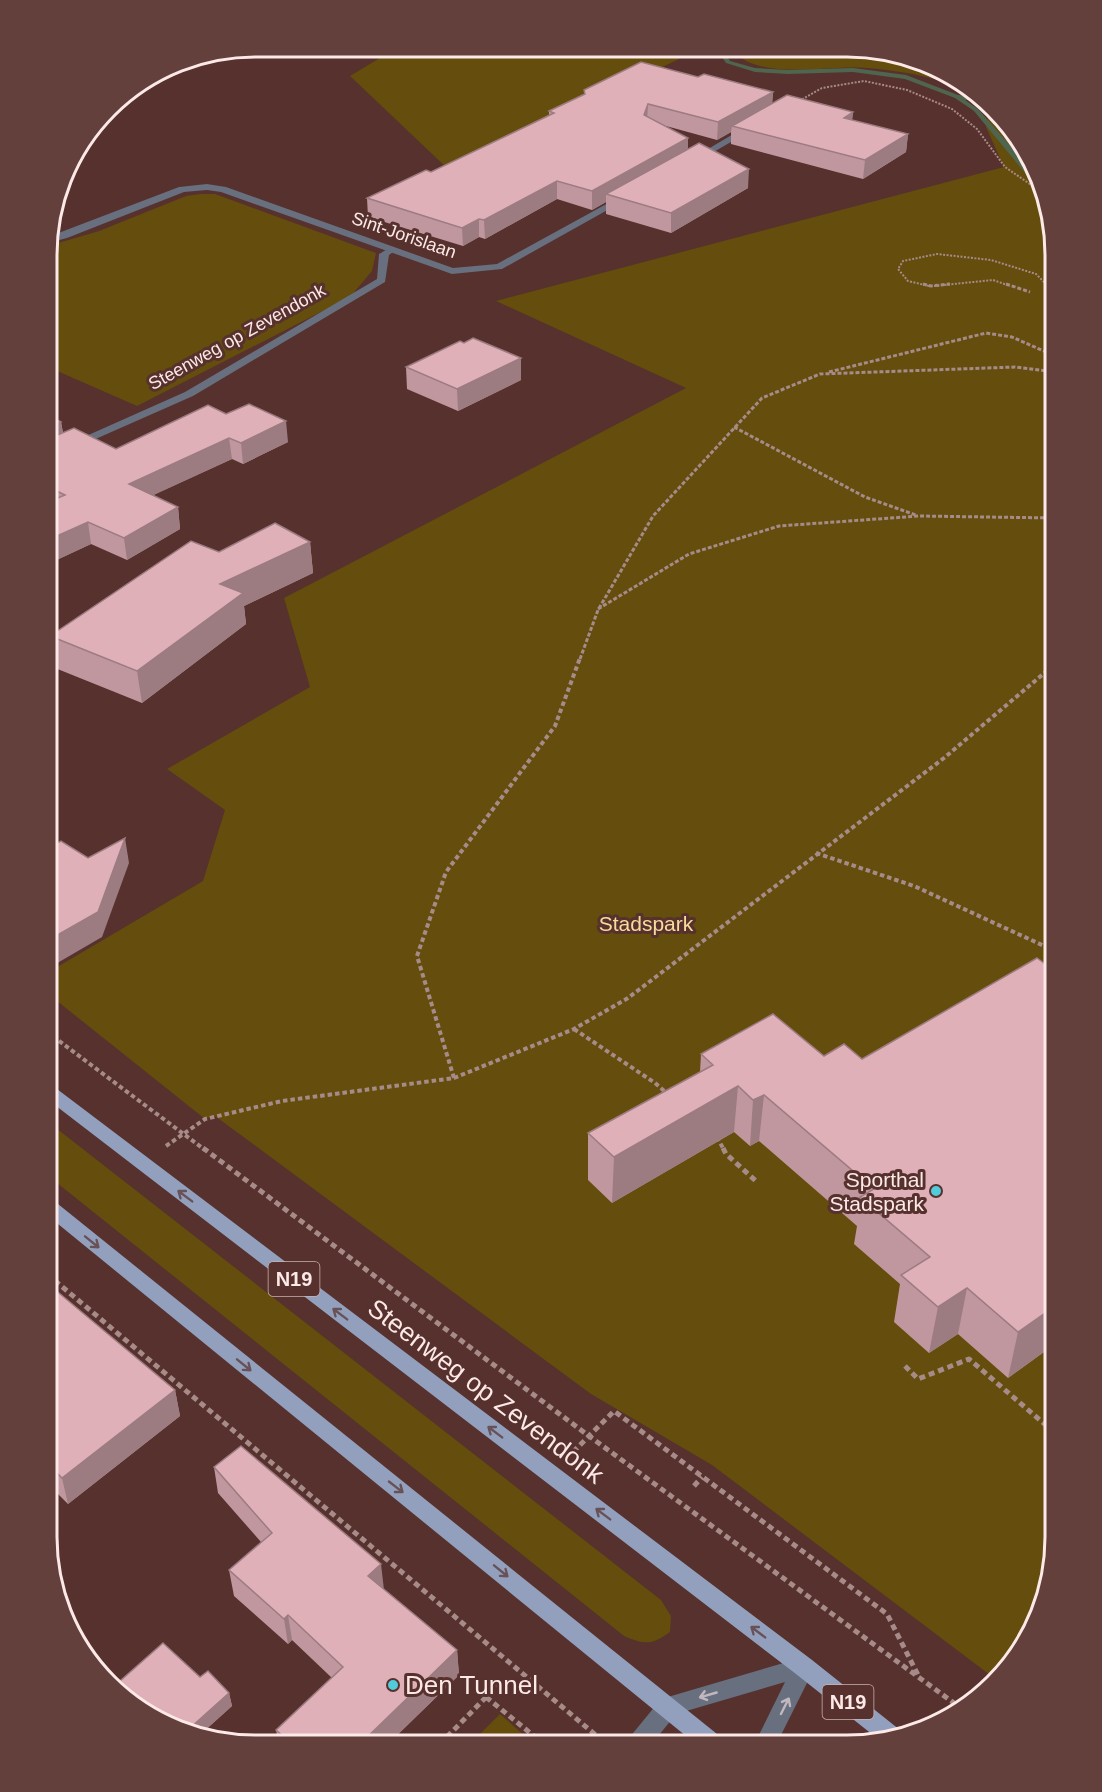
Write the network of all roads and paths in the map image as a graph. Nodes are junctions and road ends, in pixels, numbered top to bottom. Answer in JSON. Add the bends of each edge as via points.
{"nodes":[{"id":1,"x":794,"y":103,"type":"joint"},
{"id":2,"x":689,"y":161,"type":"edge"},
{"id":3,"x":1032,"y":185,"type":"edge"},
{"id":4,"x":637,"y":191,"type":"edge"},
{"id":5,"x":58,"y":236,"type":"edge"},
{"id":6,"x":391,"y":250,"type":"junction"},
{"id":7,"x":1045,"y":282,"type":"edge"},
{"id":8,"x":1030,"y":292,"type":"dead end"},
{"id":9,"x":1045,"y":352,"type":"edge"},
{"id":10,"x":1045,"y":371,"type":"edge"},
{"id":11,"x":820,"y":374,"type":"junction"},
{"id":12,"x":734,"y":427,"type":"junction"},
{"id":13,"x":57,"y":454,"type":"edge"},
{"id":14,"x":919,"y":516,"type":"junction"},
{"id":15,"x":1045,"y":518,"type":"edge"},
{"id":16,"x":598,"y":610,"type":"junction"},
{"id":17,"x":1045,"y":672,"type":"edge"},
{"id":18,"x":816,"y":853,"type":"junction"},
{"id":19,"x":1045,"y":948,"type":"edge"},
{"id":20,"x":574,"y":1029,"type":"junction"},
{"id":21,"x":57,"y":1039,"type":"edge"},
{"id":22,"x":454,"y":1078,"type":"junction"},
{"id":23,"x":672,"y":1097,"type":"edge"},
{"id":24,"x":57,"y":1098,"type":"edge"},
{"id":25,"x":184,"y":1134,"type":"junction"},
{"id":26,"x":715,"y":1134,"type":"edge"},
{"id":27,"x":756,"y":1181,"type":"dead end"},
{"id":28,"x":57,"y":1213,"type":"edge"},
{"id":29,"x":57,"y":1282,"type":"edge"},
{"id":30,"x":905,"y":1366,"type":"dead end"},
{"id":31,"x":1045,"y":1424,"type":"edge"},
{"id":32,"x":589,"y":1436,"type":"junction"},
{"id":33,"x":551,"y":1474,"type":"junction"},
{"id":34,"x":702,"y":1477,"type":"junction"},
{"id":35,"x":694,"y":1486,"type":"dead end"},
{"id":36,"x":804,"y":1667,"type":"junction"},
{"id":37,"x":919,"y":1677,"type":"junction"},
{"id":38,"x":500,"y":1684,"type":"dead end"},
{"id":39,"x":486,"y":1697,"type":"junction"},
{"id":40,"x":954,"y":1703,"type":"edge"},
{"id":41,"x":669,"y":1707,"type":"junction"},
{"id":42,"x":885,"y":1731,"type":"edge"},
{"id":43,"x":449,"y":1735,"type":"edge"},
{"id":44,"x":533,"y":1735,"type":"edge"},
{"id":45,"x":596,"y":1735,"type":"edge"},
{"id":46,"x":645,"y":1735,"type":"edge"},
{"id":47,"x":702,"y":1735,"type":"edge"},
{"id":48,"x":770,"y":1735,"type":"edge"}],
"edges":[{"from":1,"to":2,"type":"street"},
{"from":1,"to":3,"type":"path","via":[[822,88],[864,81],[907,90],[952,109],[977,129],[1005,166]]},
{"from":4,"to":6,"type":"street","name":"Sint-Jorislaan","via":[[499,267],[452,271]]},
{"from":5,"to":6,"type":"street","name":"Sint-Jorislaan","via":[[182,189],[207,187],[223,189]]},
{"from":6,"to":13,"type":"street","name":"Steenweg op Zevendonk","via":[[384,254],[382,280],[189,394]]},
{"from":7,"to":8,"type":"path","via":[[1036,274],[992,260],[937,254],[903,261],[898,270],[908,281],[932,286],[993,280]]},
{"from":9,"to":11,"type":"path","via":[[1012,337],[986,333]]},
{"from":10,"to":11,"type":"path","via":[[1015,368]]},
{"from":11,"to":12,"type":"path","via":[[762,398]]},
{"from":12,"to":14,"type":"path","via":[[865,497]]},
{"from":12,"to":16,"type":"path","via":[[653,516]]},
{"from":14,"to":15,"type":"path"},
{"from":14,"to":16,"type":"path","via":[[778,526],[689,554]]},
{"from":16,"to":22,"type":"path","via":[[555,726],[446,872],[417,956]]},
{"from":17,"to":18,"type":"path","via":[[944,758]]},
{"from":18,"to":19,"type":"path","via":[[914,886]]},
{"from":18,"to":20,"type":"path","via":[[628,998]]},
{"from":20,"to":22,"type":"path"},
{"from":20,"to":23,"type":"path"},
{"from":21,"to":25,"type":"path"},
{"from":22,"to":25,"type":"path","via":[[282,1101],[205,1119]]},
{"from":33,"to":24,"type":"main road","name":"Steenweg op Zevendonk","number":"N19","one_way":true},
{"from":25,"to":32,"type":"path"},
{"from":26,"to":27,"type":"path","via":[[726,1154]]},
{"from":28,"to":41,"type":"main road","one_way":true},
{"from":29,"to":45,"type":"path"},
{"from":30,"to":31,"type":"path","via":[[918,1379],[969,1359]]},
{"from":32,"to":33,"type":"path"},
{"from":32,"to":34,"type":"path","via":[[614,1411]]},
{"from":32,"to":37,"type":"path"},
{"from":36,"to":33,"type":"main road","name":"Steenweg op Zevendonk","number":"N19","one_way":true},
{"from":34,"to":35,"type":"path"},
{"from":34,"to":37,"type":"path","via":[[887,1614]]},
{"from":36,"to":41,"type":"street","one_way":true},
{"from":36,"to":42,"type":"main road","name":"Steenweg op Zevendonk","number":"N19"},
{"from":48,"to":36,"type":"street","one_way":true},
{"from":37,"to":40,"type":"path"},
{"from":38,"to":39,"type":"path"},
{"from":39,"to":43,"type":"path"},
{"from":39,"to":44,"type":"path"},
{"from":41,"to":46,"type":"street"},
{"from":41,"to":47,"type":"main road"}]}
